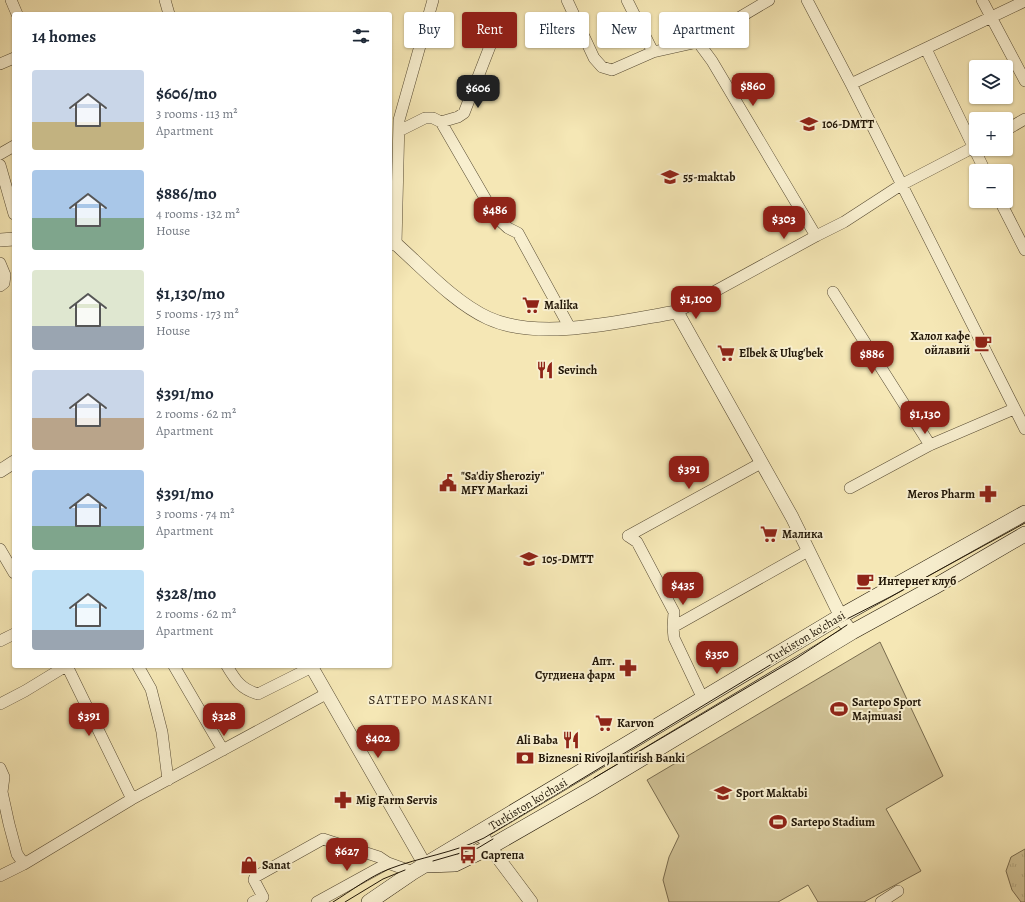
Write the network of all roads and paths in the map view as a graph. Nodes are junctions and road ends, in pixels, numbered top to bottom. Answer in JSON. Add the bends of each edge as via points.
{"nodes":[{"id":1,"x":11,"y":0,"type":"edge"},
{"id":2,"x":165,"y":0,"type":"edge"},
{"id":3,"x":432,"y":0,"type":"edge"},
{"id":4,"x":567,"y":0,"type":"edge"},
{"id":5,"x":627,"y":0,"type":"edge"},
{"id":6,"x":769,"y":0,"type":"edge"},
{"id":7,"x":806,"y":0,"type":"edge"},
{"id":8,"x":982,"y":0,"type":"edge"},
{"id":9,"x":1025,"y":1,"type":"edge"},
{"id":10,"x":16,"y":12,"type":"edge"},
{"id":11,"x":168,"y":12,"type":"edge"},
{"id":12,"x":749,"y":12,"type":"edge"},
{"id":13,"x":991,"y":17,"type":"junction"},
{"id":14,"x":489,"y":48,"type":"edge"},
{"id":15,"x":671,"y":48,"type":"edge"},
{"id":16,"x":702,"y":48,"type":"edge"},
{"id":17,"x":926,"y":49,"type":"junction"},
{"id":18,"x":653,"y":52,"type":"junction"},
{"id":19,"x":12,"y":59,"type":"edge"},
{"id":20,"x":0,"y":64,"type":"edge"},
{"id":21,"x":1025,"y":81,"type":"edge"},
{"id":22,"x":851,"y":84,"type":"junction"},
{"id":23,"x":394,"y":119,"type":"edge"},
{"id":24,"x":1025,"y":119,"type":"edge"},
{"id":25,"x":442,"y":122,"type":"junction"},
{"id":26,"x":1013,"y":126,"type":"edge"},
{"id":27,"x":399,"y":131,"type":"junction"},
{"id":28,"x":969,"y":135,"type":"edge"},
{"id":29,"x":12,"y":147,"type":"edge"},
{"id":30,"x":969,"y":150,"type":"edge"},
{"id":31,"x":0,"y":154,"type":"edge"},
{"id":32,"x":0,"y":166,"type":"edge"},
{"id":33,"x":901,"y":185,"type":"junction"},
{"id":34,"x":11,"y":194,"type":"edge"},
{"id":35,"x":1004,"y":208,"type":"edge"},
{"id":36,"x":816,"y":236,"type":"junction"},
{"id":37,"x":12,"y":239,"type":"edge"},
{"id":38,"x":0,"y":240,"type":"edge"},
{"id":39,"x":393,"y":244,"type":"edge"},
{"id":40,"x":1025,"y":250,"type":"edge"},
{"id":41,"x":0,"y":263,"type":"edge"},
{"id":42,"x":0,"y":286,"type":"edge"},
{"id":43,"x":833,"y":292,"type":"dead end"},
{"id":44,"x":677,"y":312,"type":"junction"},
{"id":45,"x":570,"y":328,"type":"junction"},
{"id":46,"x":1014,"y":409,"type":"junction"},
{"id":47,"x":1025,"y":430,"type":"edge"},
{"id":48,"x":930,"y":445,"type":"junction"},
{"id":49,"x":12,"y":463,"type":"edge"},
{"id":50,"x":761,"y":463,"type":"junction"},
{"id":51,"x":0,"y":471,"type":"edge"},
{"id":52,"x":850,"y":488,"type":"dead end"},
{"id":53,"x":1025,"y":513,"type":"edge"},
{"id":54,"x":1025,"y":534,"type":"edge"},
{"id":55,"x":0,"y":549,"type":"edge"},
{"id":56,"x":808,"y":551,"type":"junction"},
{"id":57,"x":12,"y":570,"type":"edge"},
{"id":58,"x":841,"y":616,"type":"junction"},
{"id":59,"x":672,"y":627,"type":"junction"},
{"id":60,"x":852,"y":632,"type":"junction"},
{"id":61,"x":12,"y":635,"type":"edge"},
{"id":62,"x":0,"y":641,"type":"edge"},
{"id":63,"x":63,"y":668,"type":"edge"},
{"id":64,"x":67,"y":668,"type":"edge"},
{"id":65,"x":139,"y":668,"type":"edge"},
{"id":66,"x":175,"y":668,"type":"edge"},
{"id":67,"x":228,"y":668,"type":"edge"},
{"id":68,"x":309,"y":668,"type":"edge"},
{"id":69,"x":312,"y":668,"type":"edge"},
{"id":70,"x":326,"y":694,"type":"junction"},
{"id":71,"x":703,"y":699,"type":"junction"},
{"id":72,"x":0,"y":704,"type":"edge"},
{"id":73,"x":223,"y":750,"type":"junction"},
{"id":74,"x":0,"y":768,"type":"edge"},
{"id":75,"x":168,"y":780,"type":"junction"},
{"id":76,"x":132,"y":799,"type":"junction"},
{"id":77,"x":480,"y":832,"type":"junction"},
{"id":78,"x":490,"y":847,"type":"junction"},
{"id":79,"x":388,"y":863,"type":"junction"},
{"id":80,"x":24,"y":864,"type":"junction"},
{"id":81,"x":419,"y":869,"type":"junction"},
{"id":82,"x":0,"y":876,"type":"edge"},
{"id":83,"x":898,"y":891,"type":"dead end"},
{"id":84,"x":253,"y":902,"type":"edge"},
{"id":85,"x":317,"y":902,"type":"edge"},
{"id":86,"x":369,"y":902,"type":"edge"},
{"id":87,"x":531,"y":902,"type":"edge"},
{"id":88,"x":881,"y":902,"type":"edge"}],
"edges":[{"from":1,"to":10,"type":"street"},
{"from":2,"to":11,"type":"street"},
{"from":3,"to":23,"type":"street"},
{"from":4,"to":18,"type":"street","via":[[594,58],[602,67],[612,70]]},
{"from":5,"to":18,"type":"street"},
{"from":6,"to":12,"type":"street"},
{"from":7,"to":22,"type":"street"},
{"from":8,"to":13,"type":"street"},
{"from":9,"to":13,"type":"street"},
{"from":13,"to":17,"type":"street"},
{"from":13,"to":21,"type":"street"},
{"from":14,"to":25,"type":"street","via":[[464,113]]},
{"from":15,"to":18,"type":"street"},
{"from":16,"to":36,"type":"street"},
{"from":17,"to":22,"type":"street"},
{"from":17,"to":28,"type":"street"},
{"from":19,"to":20,"type":"street"},
{"from":22,"to":33,"type":"street"},
{"from":23,"to":27,"type":"street"},
{"from":24,"to":26,"type":"street"},
{"from":25,"to":27,"type":"street","via":[[425,118]]},
{"from":25,"to":45,"type":"street","via":[[496,217],[518,233]]},
{"from":27,"to":39,"type":"street"},
{"from":29,"to":31,"type":"street"},
{"from":30,"to":33,"type":"street"},
{"from":32,"to":34,"type":"street"},
{"from":33,"to":36,"type":"street","via":[[844,222]]},
{"from":33,"to":46,"type":"street"},
{"from":35,"to":40,"type":"street"},
{"from":36,"to":44,"type":"street"},
{"from":37,"to":38,"type":"street"},
{"from":39,"to":45,"type":"street","via":[[461,302],[488,318],[510,326],[535,330]]},
{"from":41,"to":42,"type":"street","via":[[5,275],[4,283]]},
{"from":43,"to":48,"type":"street"},
{"from":44,"to":45,"type":"street"},
{"from":44,"to":50,"type":"street"},
{"from":46,"to":47,"type":"street"},
{"from":46,"to":48,"type":"street"},
{"from":48,"to":52,"type":"street"},
{"from":49,"to":51,"type":"street"},
{"from":50,"to":56,"type":"street"},
{"from":50,"to":59,"type":"street","via":[[628,536],[637,542],[674,612]]},
{"from":53,"to":58,"type":"main road","name":"Turkiston ko'chasi"},
{"from":54,"to":60,"type":"main road","name":"Turkiston ko'chasi"},
{"from":55,"to":57,"type":"street"},
{"from":56,"to":58,"type":"street"},
{"from":56,"to":59,"type":"street"},
{"from":58,"to":60,"type":"street"},
{"from":58,"to":71,"type":"main road","name":"Turkiston ko'chasi"},
{"from":59,"to":71,"type":"street","via":[[674,638]]},
{"from":60,"to":78,"type":"main road","name":"Turkiston ko'chasi"},
{"from":61,"to":62,"type":"street"},
{"from":63,"to":72,"type":"street"},
{"from":64,"to":76,"type":"street"},
{"from":65,"to":75,"type":"street","via":[[151,689],[162,732]]},
{"from":66,"to":73,"type":"street"},
{"from":67,"to":68,"type":"street","via":[[241,686],[258,694]]},
{"from":69,"to":70,"type":"street"},
{"from":70,"to":73,"type":"street"},
{"from":70,"to":81,"type":"street"},
{"from":71,"to":77,"type":"main road","name":"Turkiston ko'chasi"},
{"from":73,"to":75,"type":"street"},
{"from":74,"to":80,"type":"street","via":[[4,777],[2,792],[17,854]]},
{"from":75,"to":76,"type":"street"},
{"from":76,"to":80,"type":"street"},
{"from":77,"to":78,"type":"street"},
{"from":77,"to":81,"type":"main road","name":"Turkiston ko'chasi"},
{"from":78,"to":81,"type":"main road","name":"Turkiston ko'chasi","via":[[455,864]]},
{"from":78,"to":87,"type":"street"},
{"from":79,"to":81,"type":"street"},
{"from":79,"to":84,"type":"street","via":[[379,857],[323,839],[255,877],[254,880],[263,897]]},
{"from":79,"to":85,"type":"street"},
{"from":80,"to":82,"type":"street"},
{"from":81,"to":86,"type":"main road","name":"Turkiston ko'chasi"},
{"from":83,"to":88,"type":"street"}]}
